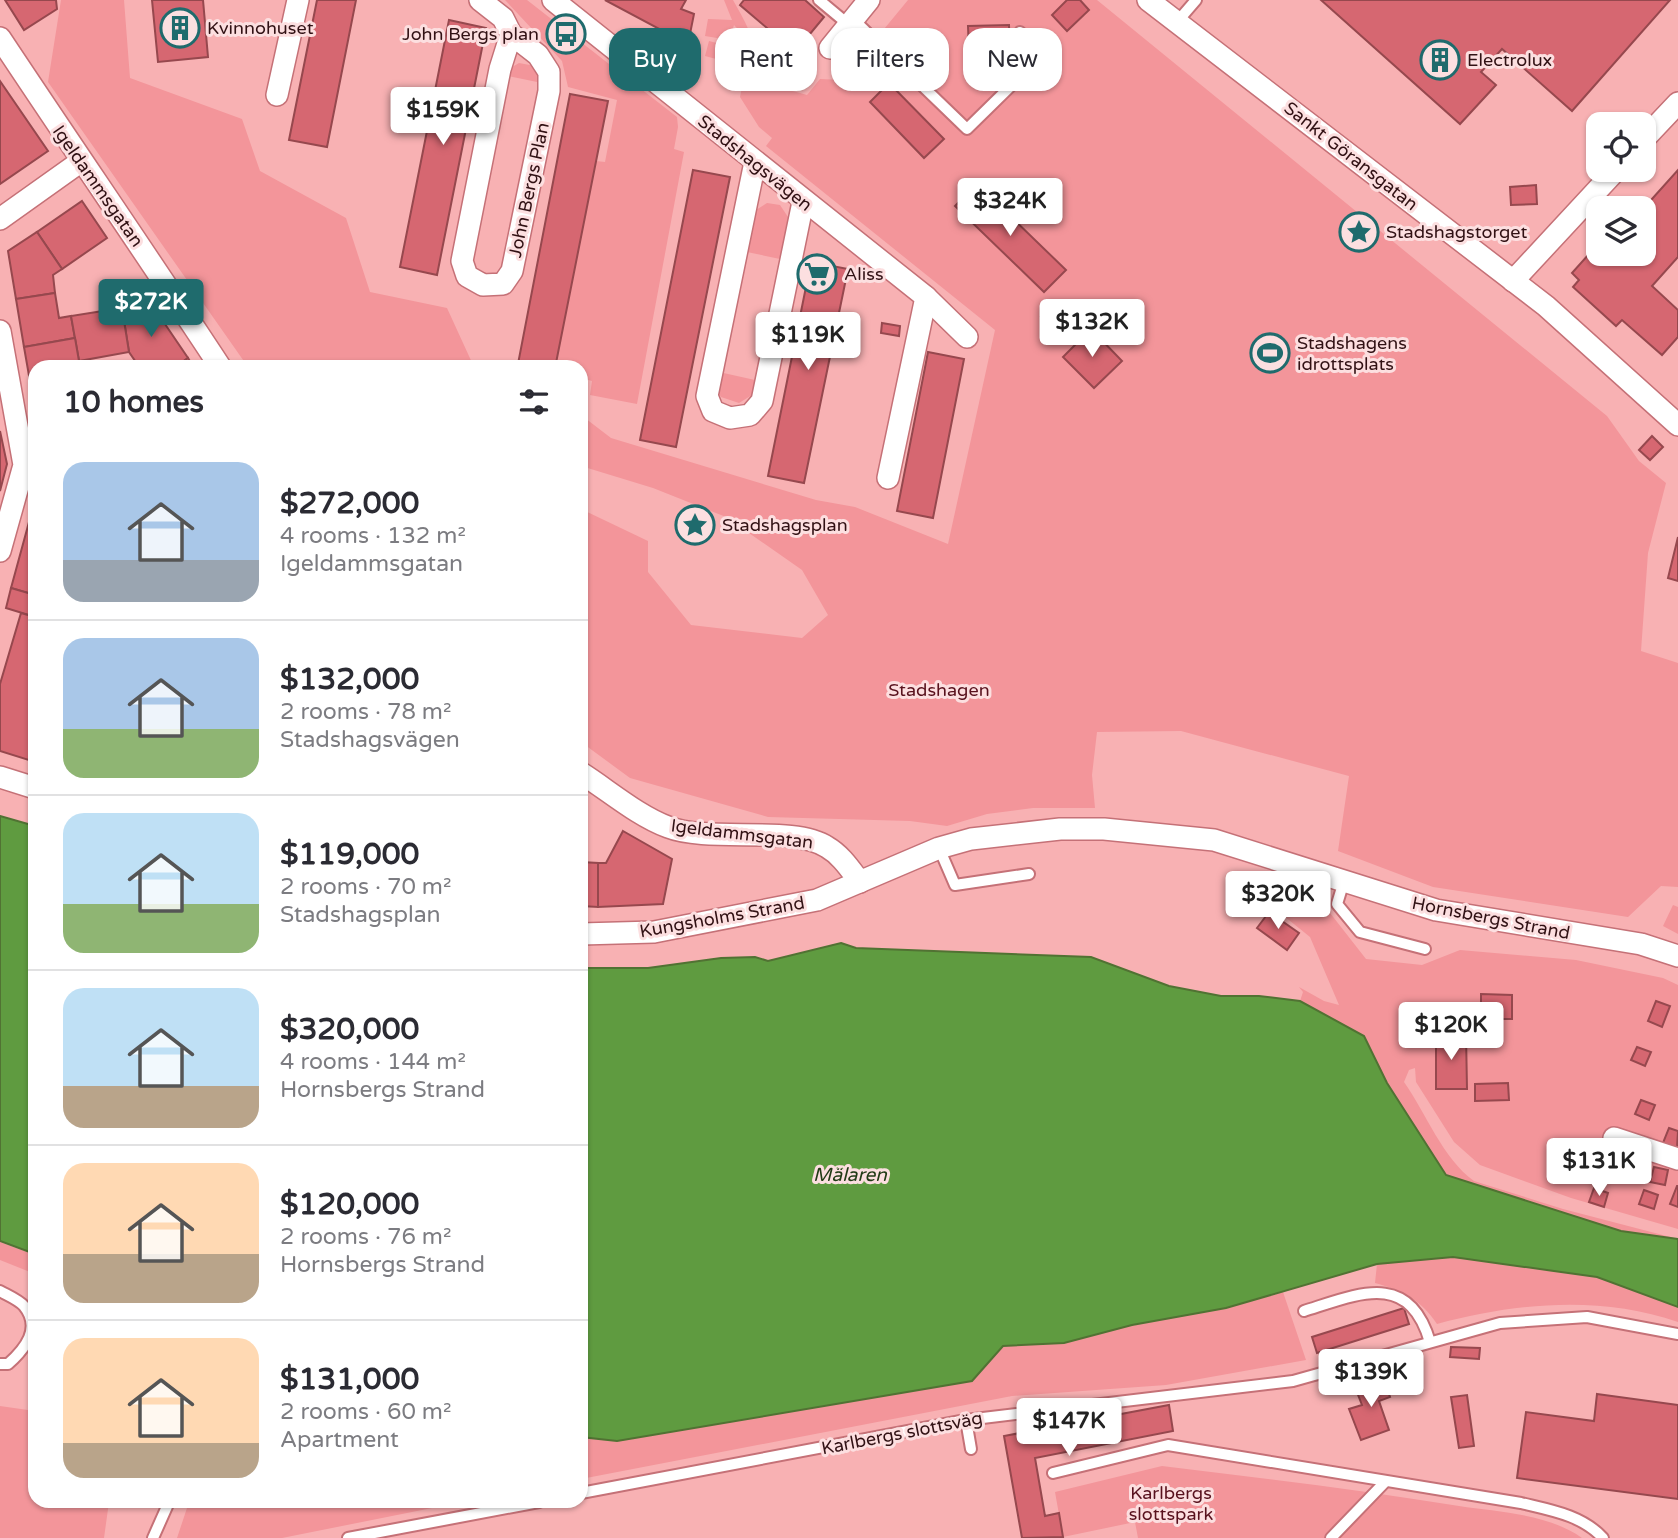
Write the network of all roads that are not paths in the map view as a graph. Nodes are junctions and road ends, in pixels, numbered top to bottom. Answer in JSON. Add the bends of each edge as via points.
{"nodes":[{"id":1,"x":298,"y":0,"type":"edge"},
{"id":2,"x":480,"y":0,"type":"edge"},
{"id":3,"x":553,"y":0,"type":"edge"},
{"id":4,"x":819,"y":0,"type":"edge"},
{"id":5,"x":869,"y":0,"type":"edge"},
{"id":6,"x":1147,"y":0,"type":"edge"},
{"id":7,"x":1196,"y":0,"type":"edge"},
{"id":8,"x":851,"y":22,"type":"junction"},
{"id":9,"x":1177,"y":22,"type":"junction"},
{"id":10,"x":511,"y":34,"type":"junction"},
{"id":11,"x":1,"y":40,"type":"edge"},
{"id":12,"x":830,"y":48,"type":"dead end"},
{"id":13,"x":1005,"y":91,"type":"edge"},
{"id":14,"x":277,"y":95,"type":"dead end"},
{"id":15,"x":1678,"y":103,"type":"edge"},
{"id":16,"x":1656,"y":126,"type":"edge"},
{"id":17,"x":80,"y":162,"type":"junction"},
{"id":18,"x":755,"y":162,"type":"junction"},
{"id":19,"x":1605,"y":182,"type":"edge"},
{"id":20,"x":803,"y":202,"type":"junction"},
{"id":21,"x":0,"y":219,"type":"edge"},
{"id":22,"x":1513,"y":281,"type":"junction"},
{"id":23,"x":926,"y":297,"type":"junction"},
{"id":24,"x":0,"y":331,"type":"edge"},
{"id":25,"x":967,"y":338,"type":"dead end"},
{"id":26,"x":216,"y":360,"type":"edge"},
{"id":27,"x":1678,"y":425,"type":"edge"},
{"id":28,"x":888,"y":478,"type":"dead end"},
{"id":29,"x":0,"y":551,"type":"edge"},
{"id":30,"x":0,"y":777,"type":"edge"},
{"id":31,"x":588,"y":777,"type":"edge"},
{"id":32,"x":28,"y":786,"type":"edge"},
{"id":33,"x":939,"y":848,"type":"junction"},
{"id":34,"x":1029,"y":874,"type":"dead end"},
{"id":35,"x":1344,"y":881,"type":"junction"},
{"id":36,"x":860,"y":882,"type":"junction"},
{"id":37,"x":588,"y":934,"type":"edge"},
{"id":38,"x":1425,"y":949,"type":"dead end"},
{"id":39,"x":1678,"y":956,"type":"edge"},
{"id":40,"x":1614,"y":1138,"type":"dead end"},
{"id":41,"x":1678,"y":1159,"type":"edge"},
{"id":42,"x":0,"y":1291,"type":"edge"},
{"id":43,"x":1304,"y":1311,"type":"dead end"},
{"id":44,"x":28,"y":1315,"type":"edge"},
{"id":45,"x":1678,"y":1334,"type":"edge"},
{"id":46,"x":28,"y":1342,"type":"edge"},
{"id":47,"x":1430,"y":1342,"type":"junction"},
{"id":48,"x":0,"y":1364,"type":"edge"},
{"id":49,"x":966,"y":1420,"type":"junction"},
{"id":50,"x":971,"y":1449,"type":"dead end"},
{"id":51,"x":1054,"y":1473,"type":"dead end"},
{"id":52,"x":1385,"y":1482,"type":"junction"},
{"id":53,"x":588,"y":1492,"type":"edge"},
{"id":54,"x":166,"y":1508,"type":"edge"},
{"id":55,"x":510,"y":1508,"type":"edge"},
{"id":56,"x":381,"y":1535,"type":"edge"},
{"id":57,"x":153,"y":1538,"type":"edge"},
{"id":58,"x":348,"y":1538,"type":"edge"},
{"id":59,"x":1331,"y":1538,"type":"edge"},
{"id":60,"x":1603,"y":1538,"type":"edge"}],
"edges":[{"from":1,"to":14,"type":"street"},
{"from":2,"to":10,"type":"street","name":"John Bergs Plan","via":[[503,18]]},
{"from":3,"to":18,"type":"street","name":"Stadshagsvägen","via":[[573,8]]},
{"from":4,"to":8,"type":"lane"},
{"from":5,"to":8,"type":"street"},
{"from":6,"to":9,"type":"street","name":"Sankt Göransgatan"},
{"from":7,"to":9,"type":"lane"},
{"from":8,"to":12,"type":"street"},
{"from":8,"to":13,"type":"lane","via":[[967,129]]},
{"from":9,"to":22,"type":"street","name":"Sankt Göransgatan"},
{"from":10,"to":10,"type":"street","name":"John Bergs Plan","via":[[462,261],[467,276],[483,285],[503,284],[512,271],[549,91],[550,72],[538,55]]},
{"from":11,"to":17,"type":"street","name":"Igeldammsgatan"},
{"from":15,"to":16,"type":"street"},
{"from":17,"to":21,"type":"street"},
{"from":17,"to":26,"type":"street","name":"Igeldammsgatan"},
{"from":18,"to":20,"type":"street","name":"Stadshagsvägen"},
{"from":18,"to":20,"type":"street","via":[[707,396],[713,411],[730,418],[750,415],[762,401]]},
{"from":19,"to":22,"type":"street"},
{"from":20,"to":23,"type":"street","name":"Stadshagsvägen"},
{"from":22,"to":27,"type":"street","name":"Sankt Göransgatan"},
{"from":23,"to":25,"type":"street","name":"Stadshagsvägen"},
{"from":23,"to":28,"type":"street"},
{"from":24,"to":29,"type":"street","via":[[12,423],[24,465]]},
{"from":30,"to":32,"type":"street"},
{"from":31,"to":36,"type":"street","name":"Igeldammsgatan","via":[[668,827],[804,839],[825,845]]},
{"from":33,"to":34,"type":"lane","via":[[955,885]]},
{"from":33,"to":35,"type":"street","name":"Hornsbergs Strand","via":[[1008,833],[1138,831],[1214,840]]},
{"from":33,"to":36,"type":"street","name":"Hornsbergs Strand"},
{"from":35,"to":38,"type":"lane","via":[[1337,904],[1360,932]]},
{"from":35,"to":39,"type":"street","name":"Hornsbergs Strand","via":[[1436,910],[1641,944]]},
{"from":36,"to":37,"type":"street","name":"Kungsholms Strand","via":[[817,900],[710,923],[654,932]]},
{"from":40,"to":41,"type":"street"},
{"from":42,"to":44,"type":"lane","via":[[24,1306]]},
{"from":43,"to":47,"type":"lane","via":[[1371,1290],[1412,1305],[1423,1319]]},
{"from":45,"to":47,"type":"lane","name":"Karlbergs slottsväg","via":[[1587,1317],[1500,1323]]},
{"from":46,"to":48,"type":"lane","via":[[8,1364]]},
{"from":47,"to":49,"type":"lane","name":"Karlbergs slottsväg","via":[[1293,1381]]},
{"from":49,"to":50,"type":"lane"},
{"from":49,"to":53,"type":"lane","name":"Karlbergs slottsväg"},
{"from":51,"to":52,"type":"lane","via":[[1168,1444]]},
{"from":52,"to":59,"type":"lane"},
{"from":52,"to":60,"type":"lane","via":[[1521,1503],[1572,1516]]},
{"from":54,"to":57,"type":"lane"},
{"from":55,"to":56,"type":"lane"},
{"from":56,"to":58,"type":"lane"}]}
